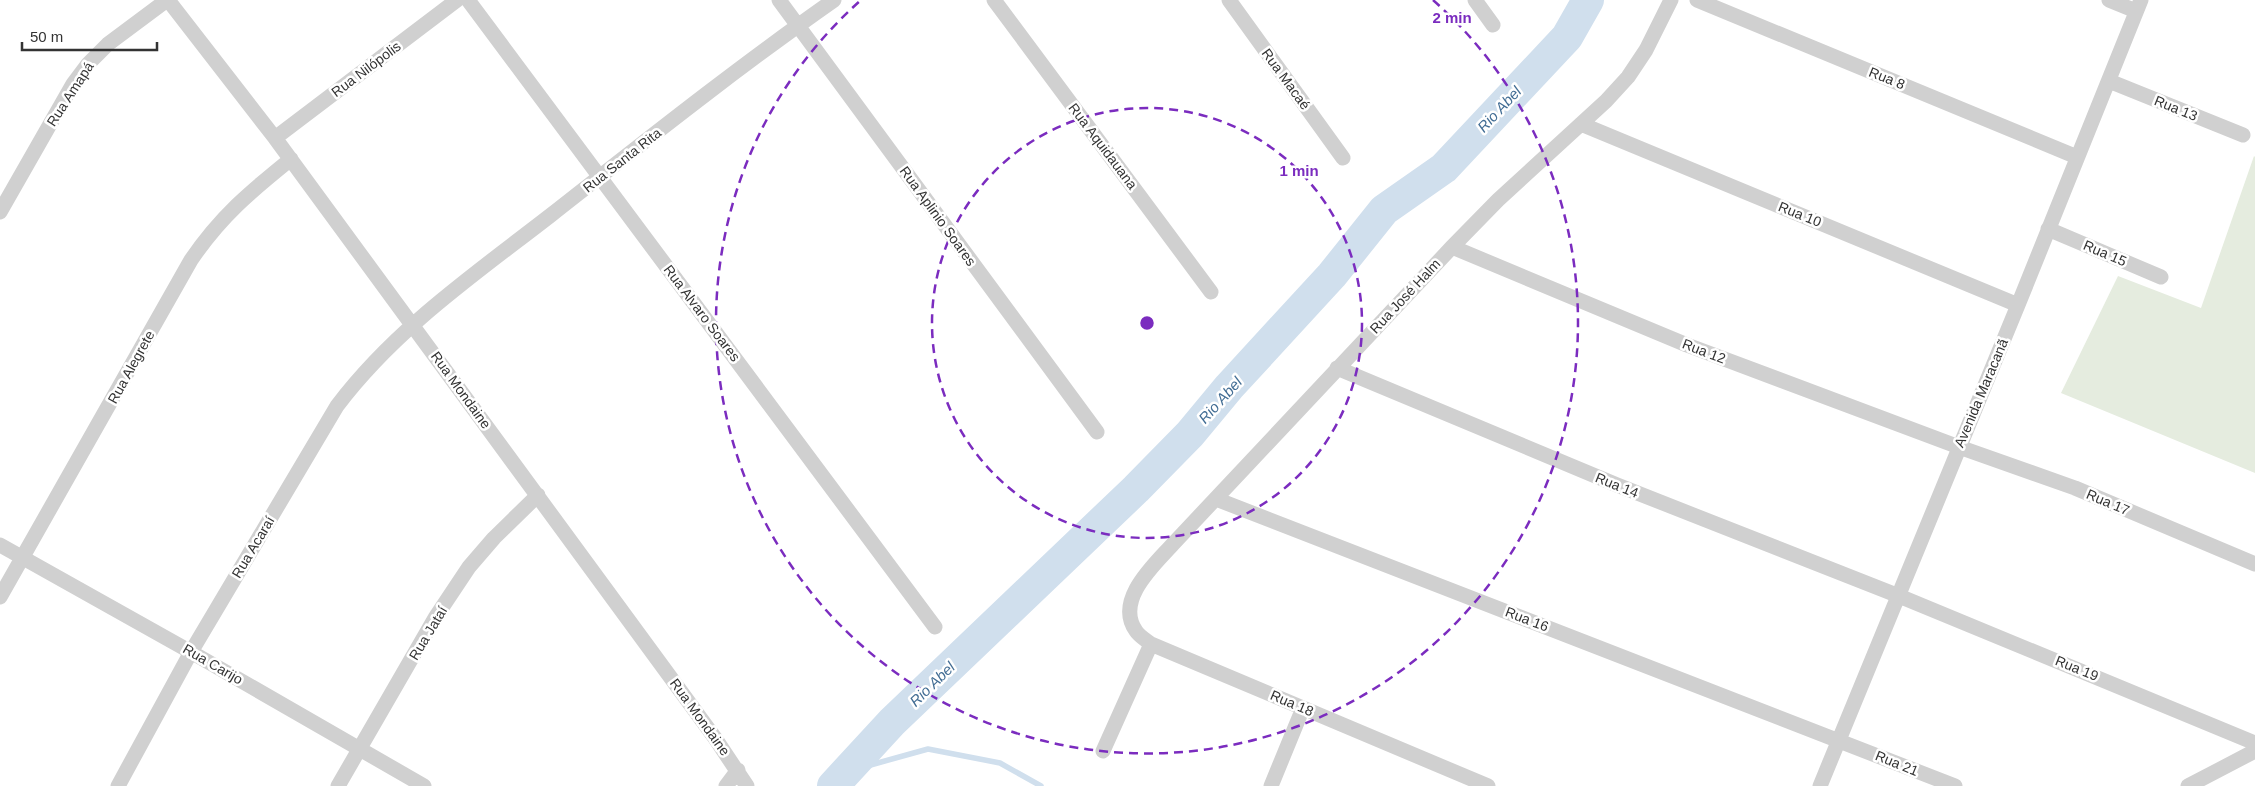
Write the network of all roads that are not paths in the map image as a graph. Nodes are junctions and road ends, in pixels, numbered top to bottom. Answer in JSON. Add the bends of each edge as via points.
{"nodes":[{"id":1,"x":168,"y":0,"type":"edge"},
{"id":2,"x":457,"y":0,"type":"edge"},
{"id":3,"x":468,"y":0,"type":"edge"},
{"id":4,"x":779,"y":0,"type":"edge"},
{"id":5,"x":834,"y":0,"type":"edge"},
{"id":6,"x":994,"y":0,"type":"edge"},
{"id":7,"x":1229,"y":0,"type":"edge"},
{"id":8,"x":1475,"y":0,"type":"edge"},
{"id":9,"x":1671,"y":0,"type":"edge"},
{"id":10,"x":1697,"y":0,"type":"edge"},
{"id":11,"x":2109,"y":0,"type":"edge"},
{"id":12,"x":2139,"y":6,"type":"edge"},
{"id":13,"x":797,"y":25,"type":"junction"},
{"id":14,"x":1493,"y":25,"type":"dead end"},
{"id":15,"x":2109,"y":81,"type":"junction"},
{"id":16,"x":1581,"y":124,"type":"junction"},
{"id":17,"x":2243,"y":135,"type":"dead end"},
{"id":18,"x":275,"y":138,"type":"junction"},
{"id":19,"x":2077,"y":157,"type":"junction"},
{"id":20,"x":1343,"y":158,"type":"dead end"},
{"id":21,"x":291,"y":159,"type":"junction"},
{"id":22,"x":601,"y":176,"type":"junction"},
{"id":23,"x":0,"y":212,"type":"edge"},
{"id":24,"x":2048,"y":229,"type":"junction"},
{"id":25,"x":1452,"y":247,"type":"junction"},
{"id":26,"x":2162,"y":277,"type":"dead end"},
{"id":27,"x":1211,"y":292,"type":"dead end"},
{"id":28,"x":2018,"y":304,"type":"junction"},
{"id":29,"x":412,"y":324,"type":"junction"},
{"id":30,"x":1337,"y":368,"type":"junction"},
{"id":31,"x":1097,"y":432,"type":"dead end"},
{"id":32,"x":1959,"y":447,"type":"junction"},
{"id":33,"x":538,"y":495,"type":"junction"},
{"id":34,"x":1216,"y":498,"type":"junction"},
{"id":35,"x":0,"y":545,"type":"edge"},
{"id":36,"x":23,"y":558,"type":"junction"},
{"id":37,"x":2255,"y":564,"type":"edge"},
{"id":38,"x":1133,"y":592,"type":"joint"},
{"id":39,"x":1899,"y":596,"type":"junction"},
{"id":40,"x":0,"y":597,"type":"edge"},
{"id":41,"x":935,"y":627,"type":"dead end"},
{"id":42,"x":1151,"y":644,"type":"junction"},
{"id":43,"x":191,"y":652,"type":"junction"},
{"id":44,"x":1303,"y":708,"type":"junction"},
{"id":45,"x":1838,"y":739,"type":"junction"},
{"id":46,"x":2255,"y":743,"type":"edge"},
{"id":47,"x":361,"y":748,"type":"junction"},
{"id":48,"x":1102,"y":751,"type":"dead end"},
{"id":49,"x":2255,"y":751,"type":"edge"},
{"id":50,"x":738,"y":770,"type":"junction"},
{"id":51,"x":118,"y":786,"type":"edge"},
{"id":52,"x":338,"y":786,"type":"edge"},
{"id":53,"x":424,"y":786,"type":"edge"},
{"id":54,"x":726,"y":786,"type":"edge"},
{"id":55,"x":747,"y":786,"type":"edge"},
{"id":56,"x":1271,"y":786,"type":"edge"},
{"id":57,"x":1488,"y":786,"type":"edge"},
{"id":58,"x":1820,"y":786,"type":"edge"},
{"id":59,"x":1955,"y":786,"type":"edge"},
{"id":60,"x":2188,"y":786,"type":"edge"}],
"edges":[{"from":1,"to":18,"type":"street","name":"Rua Mondaine"},
{"from":1,"to":23,"type":"street","name":"Rua Amapá","via":[[108,44],[88,64],[73,84]]},
{"from":2,"to":18,"type":"street","name":"Rua Nilópolis"},
{"from":3,"to":22,"type":"street","name":"Rua Alvaro Soares"},
{"from":4,"to":13,"type":"street","name":"Rua Aplinio Soares"},
{"from":5,"to":13,"type":"street","name":"Rua Santa Rita"},
{"from":6,"to":27,"type":"street","name":"Rua Aquidauana"},
{"from":7,"to":20,"type":"street","name":"Rua Macaé"},
{"from":8,"to":14,"type":"street"},
{"from":9,"to":16,"type":"street","name":"Rua José Halm","via":[[1646,50],[1628,77]]},
{"from":10,"to":19,"type":"street","name":"Rua 8"},
{"from":11,"to":12,"type":"street"},
{"from":12,"to":15,"type":"street","name":"Avenida Maracanã"},
{"from":13,"to":22,"type":"street","name":"Rua Santa Rita"},
{"from":13,"to":31,"type":"street","name":"Rua Aplinio Soares"},
{"from":15,"to":17,"type":"street","name":"Rua 13"},
{"from":15,"to":19,"type":"street","name":"Avenida Maracanã"},
{"from":16,"to":25,"type":"street","name":"Rua José Halm"},
{"from":16,"to":28,"type":"street","name":"Rua 10"},
{"from":18,"to":21,"type":"street","name":"Rua Mondaine"},
{"from":19,"to":24,"type":"street","name":"Avenida Maracanã"},
{"from":21,"to":29,"type":"street","name":"Rua Mondaine"},
{"from":21,"to":36,"type":"street","name":"Rua Alegrete","via":[[241,199],[205,239]]},
{"from":22,"to":29,"type":"street","name":"Rua Santa Rita"},
{"from":22,"to":41,"type":"street","name":"Rua Alvaro Soares"},
{"from":24,"to":26,"type":"street","name":"Rua 15"},
{"from":24,"to":28,"type":"street","name":"Avenida Maracanã"},
{"from":25,"to":30,"type":"street","name":"Rua José Halm"},
{"from":25,"to":32,"type":"street","name":"Rua 12","via":[[1687,345]]},
{"from":28,"to":32,"type":"street","name":"Avenida Maracanã"},
{"from":29,"to":33,"type":"street","name":"Rua Mondaine"},
{"from":29,"to":43,"type":"street","name":"Rua Acaraí","via":[[353,384],[337,406]]},
{"from":30,"to":34,"type":"street","name":"Rua José Halm"},
{"from":30,"to":39,"type":"street","name":"Rua 14","via":[[1617,485]]},
{"from":32,"to":37,"type":"street","name":"Rua 17","via":[[2075,488]]},
{"from":32,"to":39,"type":"street","name":"Avenida Maracanã"},
{"from":33,"to":47,"type":"street","name":"Rua Jataí","via":[[469,567],[435,618]]},
{"from":33,"to":50,"type":"street","name":"Rua Mondaine"},
{"from":34,"to":38,"type":"street","name":"Rua José Halm"},
{"from":34,"to":45,"type":"street","name":"Rua 16"},
{"from":35,"to":36,"type":"street","name":"Rua Carijo"},
{"from":36,"to":40,"type":"street","name":"Rua Alegrete"},
{"from":36,"to":43,"type":"street","name":"Rua Carijo"},
{"from":38,"to":42,"type":"street","name":"Rua 18","via":[[1130,613],[1135,630]]},
{"from":39,"to":45,"type":"street","name":"Avenida Maracanã"},
{"from":39,"to":46,"type":"street","name":"Rua 19"},
{"from":42,"to":44,"type":"street","name":"Rua 18"},
{"from":42,"to":48,"type":"street"},
{"from":43,"to":47,"type":"street","name":"Rua Carijo"},
{"from":43,"to":51,"type":"street","name":"Rua Acaraí"},
{"from":44,"to":56,"type":"street"},
{"from":44,"to":57,"type":"street","name":"Rua 18"},
{"from":45,"to":58,"type":"street","name":"Avenida Maracanã"},
{"from":45,"to":59,"type":"street","name":"Rua 21"},
{"from":47,"to":52,"type":"street","name":"Rua Jataí"},
{"from":47,"to":53,"type":"street","name":"Rua Carijo"},
{"from":49,"to":60,"type":"street"},
{"from":50,"to":54,"type":"street"},
{"from":50,"to":55,"type":"street","name":"Rua Mondaine"}]}
